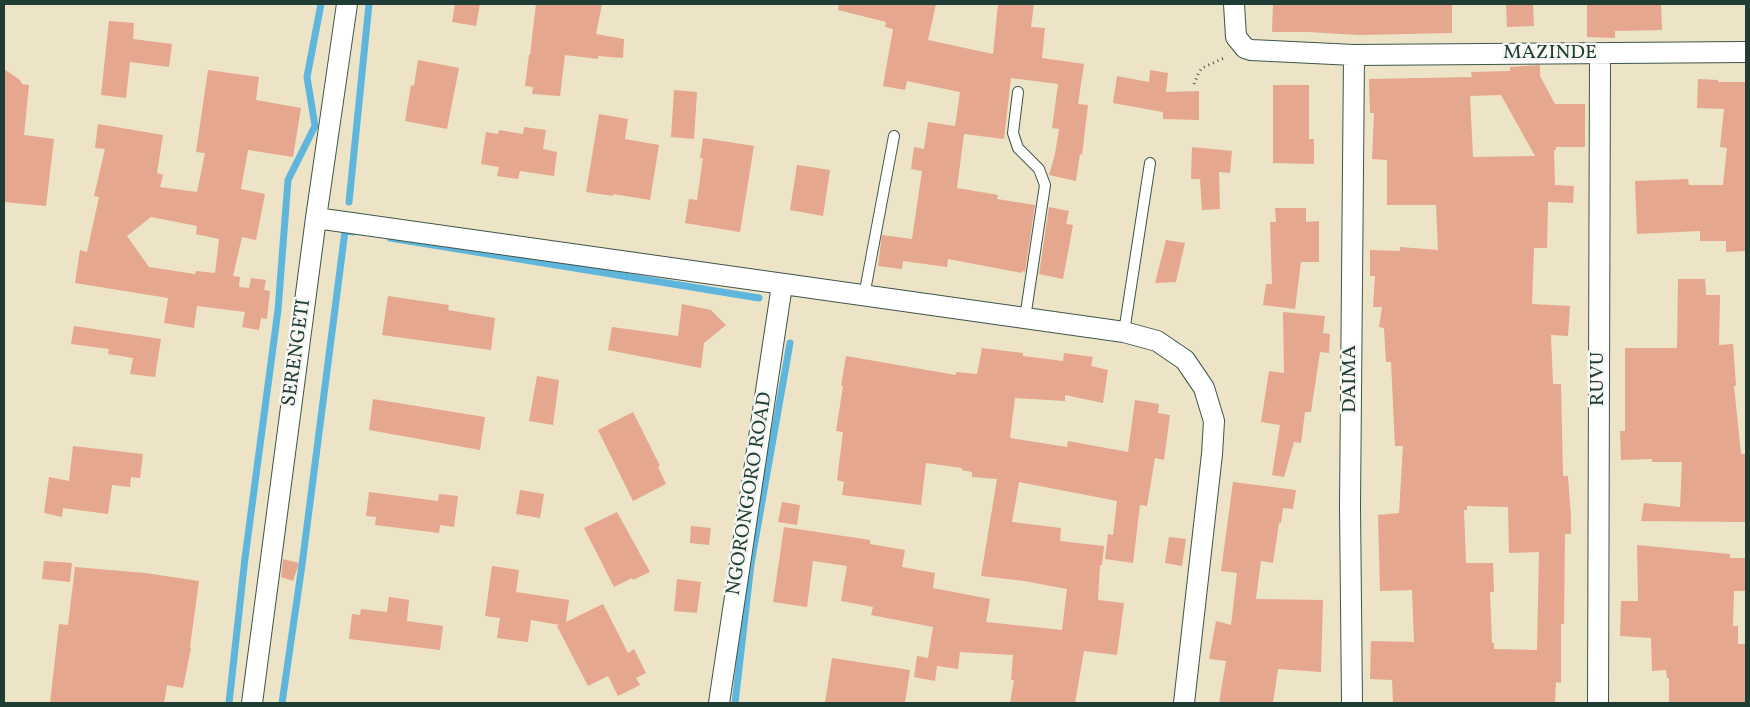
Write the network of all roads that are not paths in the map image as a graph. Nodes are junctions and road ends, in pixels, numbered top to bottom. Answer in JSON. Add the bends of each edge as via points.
{"nodes":[{"id":1,"x":347,"y":4,"type":"edge"},
{"id":2,"x":1234,"y":4,"type":"edge"},
{"id":3,"x":1746,"y":52,"type":"edge"},
{"id":4,"x":1600,"y":54,"type":"junction"},
{"id":5,"x":1354,"y":55,"type":"junction"},
{"id":6,"x":1018,"y":92,"type":"dead end"},
{"id":7,"x":894,"y":136,"type":"dead end"},
{"id":8,"x":1150,"y":163,"type":"dead end"},
{"id":9,"x":316,"y":218,"type":"junction"},
{"id":10,"x":782,"y":284,"type":"junction"},
{"id":11,"x":864,"y":296,"type":"junction"},
{"id":12,"x":1025,"y":318,"type":"junction"},
{"id":13,"x":1124,"y":332,"type":"junction"},
{"id":14,"x":252,"y":703,"type":"edge"},
{"id":15,"x":719,"y":703,"type":"edge"},
{"id":16,"x":1184,"y":703,"type":"edge"},
{"id":17,"x":1352,"y":703,"type":"edge"},
{"id":18,"x":1598,"y":703,"type":"edge"}],
"edges":[{"from":1,"to":9,"type":"street","name":"SERENGETI"},
{"from":2,"to":5,"type":"street","name":"MAZINDE","via":[[1236,37],[1245,48]]},
{"from":3,"to":4,"type":"street","name":"MAZINDE"},
{"from":4,"to":5,"type":"street","name":"MAZINDE"},
{"from":4,"to":18,"type":"street","name":"RUVU"},
{"from":5,"to":17,"type":"street","name":"DAIMA","via":[[1350,496]]},
{"from":6,"to":12,"type":"lane","via":[[1013,133],[1018,148],[1039,169],[1045,185]]},
{"from":7,"to":11,"type":"lane"},
{"from":8,"to":13,"type":"lane"},
{"from":9,"to":10,"type":"street"},
{"from":9,"to":14,"type":"street","name":"SERENGETI"},
{"from":10,"to":11,"type":"street"},
{"from":10,"to":15,"type":"street","name":"NGORONGORO ROAD"},
{"from":11,"to":12,"type":"street"},
{"from":12,"to":13,"type":"street"},
{"from":13,"to":16,"type":"street","via":[[1157,341],[1185,360],[1204,388],[1214,420]]}]}
